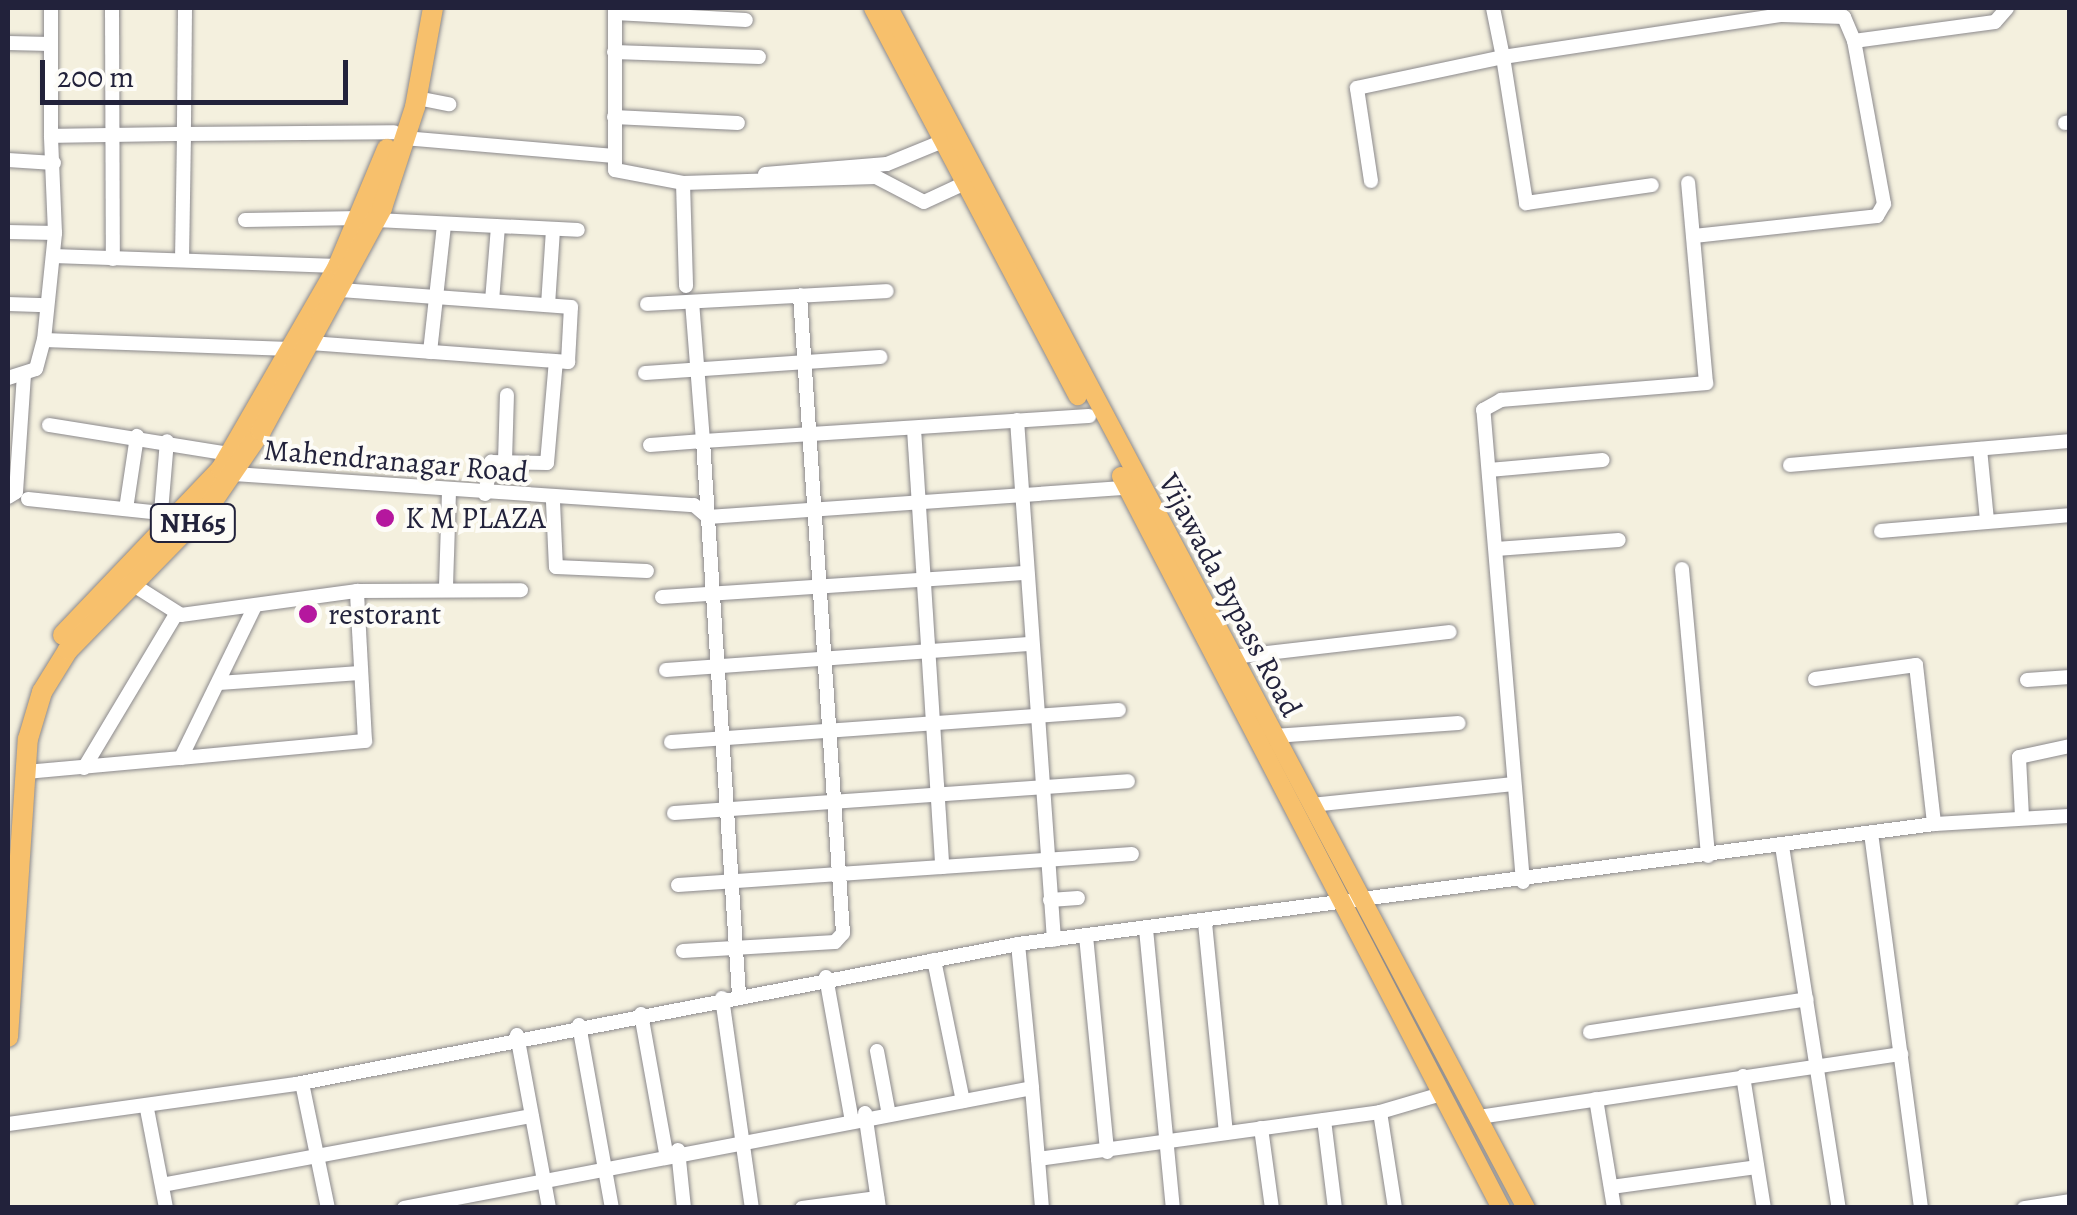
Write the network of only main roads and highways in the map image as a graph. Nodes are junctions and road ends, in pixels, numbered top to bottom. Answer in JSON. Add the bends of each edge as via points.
{"nodes":[{"id":1,"x":419,"y":8,"type":"edge"},
{"id":2,"x":433,"y":8,"type":"edge"},
{"id":3,"x":873,"y":8,"type":"edge"},
{"id":4,"x":889,"y":8,"type":"edge"},
{"id":5,"x":399,"y":135,"type":"junction"},
{"id":6,"x":369,"y":218,"type":"junction"},
{"id":7,"x":300,"y":346,"type":"junction"},
{"id":8,"x":232,"y":464,"type":"junction"},
{"id":9,"x":1134,"y":488,"type":"junction"},
{"id":10,"x":8,"y":840,"type":"edge"},
{"id":11,"x":1353,"y":904,"type":"junction"},
{"id":12,"x":8,"y":1036,"type":"edge"},
{"id":13,"x":1501,"y":1208,"type":"edge"},
{"id":14,"x":1526,"y":1208,"type":"edge"}],
"edges":[{"from":1,"to":5,"type":"highway","number":"NH65"},
{"from":2,"to":5,"type":"highway","number":"NH65","via":[[417,98]]},
{"from":3,"to":9,"type":"main road","name":"Vijawada Bypass Road","via":[[1089,416]]},
{"from":4,"to":9,"type":"main road","name":"Vijawada Bypass Road"},
{"from":5,"to":6,"type":"highway","number":"NH65"},
{"from":6,"to":7,"type":"highway","number":"NH65"},
{"from":6,"to":7,"type":"highway","number":"NH65","via":[[340,290]]},
{"from":7,"to":8,"type":"highway","number":"NH65"},
{"from":8,"to":10,"type":"highway","number":"NH65","via":[[171,514],[40,667],[17,736]]},
{"from":8,"to":12,"type":"highway","number":"NH65","via":[[53,671],[26,772]]},
{"from":9,"to":11,"type":"main road","name":"Vijawada Bypass Road"},
{"from":9,"to":11,"type":"main road","name":"Vijawada Bypass Road","via":[[1233,657]]},
{"from":11,"to":13,"type":"main road","name":"Vijawada Bypass Road"},
{"from":11,"to":14,"type":"main road","name":"Vijawada Bypass Road"}]}
